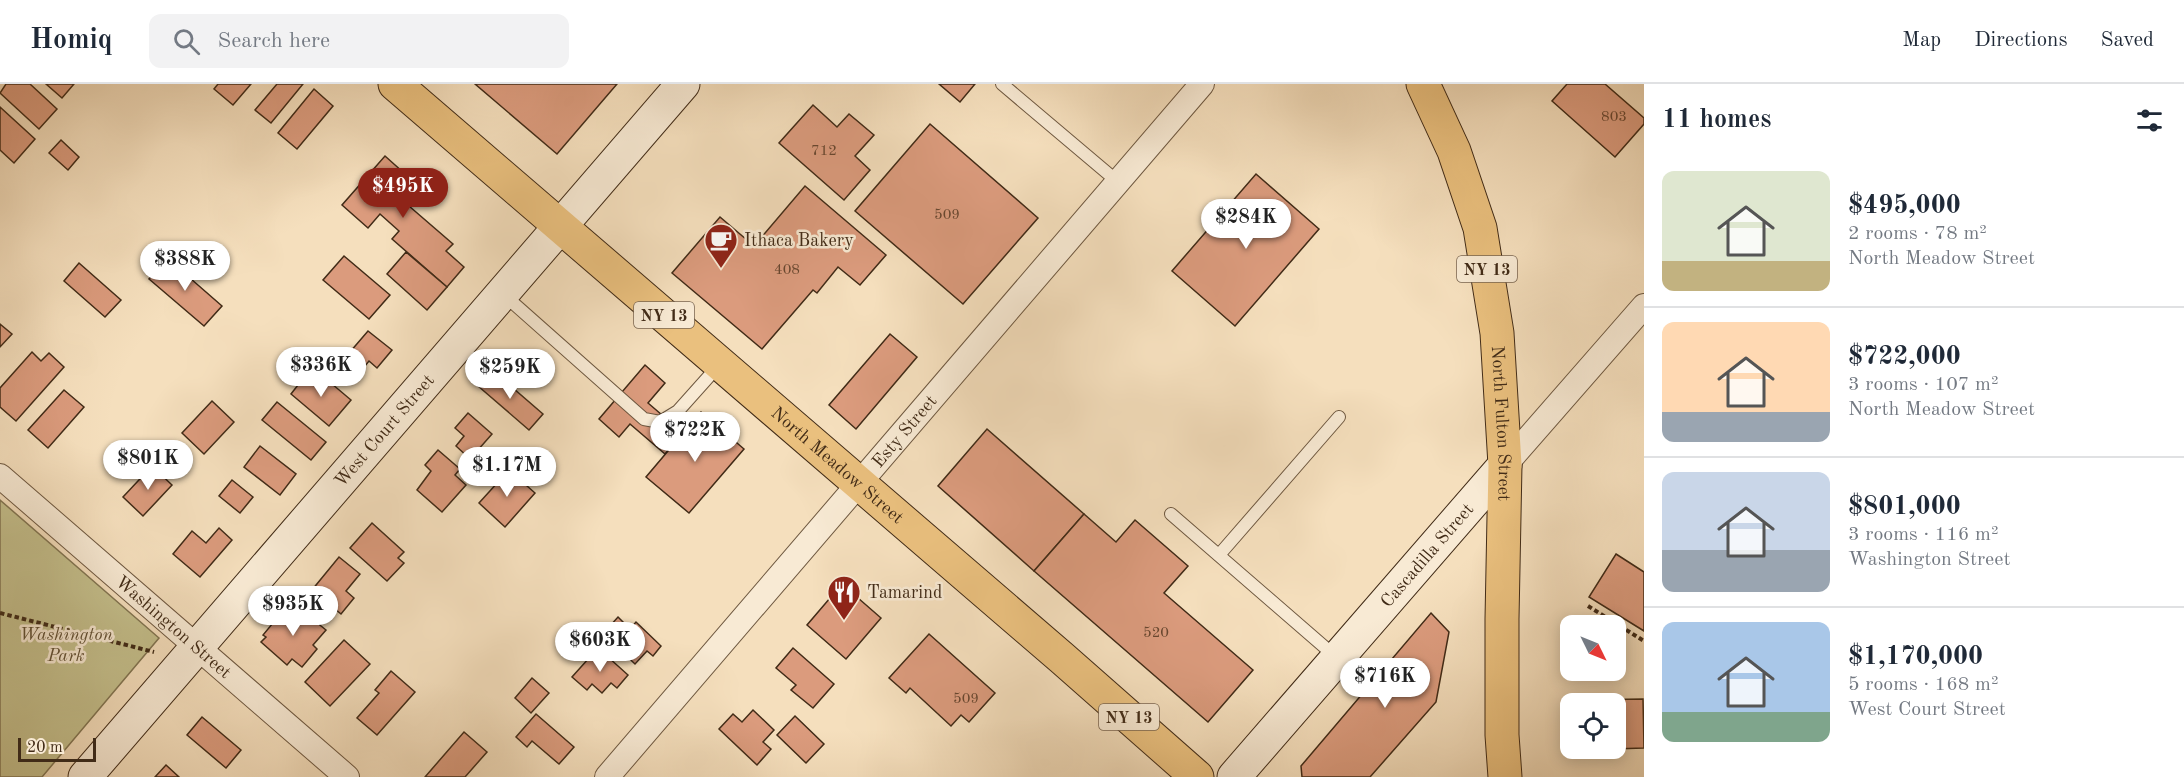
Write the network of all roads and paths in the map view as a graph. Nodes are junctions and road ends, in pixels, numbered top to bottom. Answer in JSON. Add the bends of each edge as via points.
{"nodes":[{"id":1,"x":395,"y":84,"type":"edge"},
{"id":2,"x":683,"y":84,"type":"edge"},
{"id":3,"x":1002,"y":84,"type":"edge"},
{"id":4,"x":1202,"y":84,"type":"edge"},
{"id":5,"x":1423,"y":84,"type":"edge"},
{"id":6,"x":1118,"y":182,"type":"junction"},
{"id":7,"x":560,"y":226,"type":"junction"},
{"id":8,"x":502,"y":293,"type":"junction"},
{"id":9,"x":1644,"y":306,"type":"edge"},
{"id":10,"x":720,"y":364,"type":"junction"},
{"id":11,"x":1340,"y":417,"type":"dead end"},
{"id":12,"x":1505,"y":465,"type":"junction"},
{"id":13,"x":0,"y":476,"type":"edge"},
{"id":14,"x":860,"y":483,"type":"junction"},
{"id":15,"x":1172,"y":514,"type":"dead end"},
{"id":16,"x":1219,"y":555,"type":"junction"},
{"id":17,"x":1588,"y":606,"type":"dead end"},
{"id":18,"x":0,"y":613,"type":"edge"},
{"id":19,"x":1644,"y":642,"type":"edge"},
{"id":20,"x":197,"y":647,"type":"junction"},
{"id":21,"x":155,"y":652,"type":"dead end"},
{"id":22,"x":1337,"y":657,"type":"junction"},
{"id":23,"x":85,"y":777,"type":"edge"},
{"id":24,"x":347,"y":777,"type":"edge"},
{"id":25,"x":607,"y":777,"type":"edge"},
{"id":26,"x":1197,"y":777,"type":"edge"},
{"id":27,"x":1234,"y":777,"type":"edge"},
{"id":28,"x":1505,"y":777,"type":"edge"}],
"edges":[{"from":1,"to":7,"type":"highway","name":"North Meadow Street","number":"NY 13"},
{"from":2,"to":7,"type":"street","name":"West Court Street"},
{"from":3,"to":6,"type":"lane"},
{"from":4,"to":6,"type":"street","name":"Esty Street"},
{"from":5,"to":12,"type":"highway","name":"North Fulton Street","number":"NY 13","via":[[1454,151],[1480,228],[1497,333]]},
{"from":6,"to":14,"type":"street","name":"Esty Street"},
{"from":7,"to":8,"type":"street","name":"West Court Street"},
{"from":7,"to":10,"type":"highway","name":"North Meadow Street","number":"NY 13"},
{"from":8,"to":10,"type":"lane","via":[[644,419],[660,422],[678,411]]},
{"from":8,"to":20,"type":"street","name":"West Court Street"},
{"from":9,"to":12,"type":"street","name":"Cascadilla Street"},
{"from":10,"to":14,"type":"highway","name":"North Meadow Street","number":"NY 13"},
{"from":11,"to":16,"type":"lane"},
{"from":12,"to":22,"type":"street","name":"Cascadilla Street"},
{"from":12,"to":28,"type":"highway","name":"North Fulton Street","number":"NY 13"},
{"from":13,"to":20,"type":"street","name":"Washington Street"},
{"from":14,"to":25,"type":"street","name":"Esty Street"},
{"from":14,"to":26,"type":"highway","name":"North Meadow Street","number":"NY 13"},
{"from":15,"to":16,"type":"lane"},
{"from":16,"to":22,"type":"lane"},
{"from":17,"to":19,"type":"path"},
{"from":18,"to":21,"type":"path"},
{"from":20,"to":23,"type":"street","name":"West Court Street"},
{"from":20,"to":24,"type":"street","name":"Washington Street"},
{"from":22,"to":27,"type":"street","name":"Cascadilla Street"}]}
